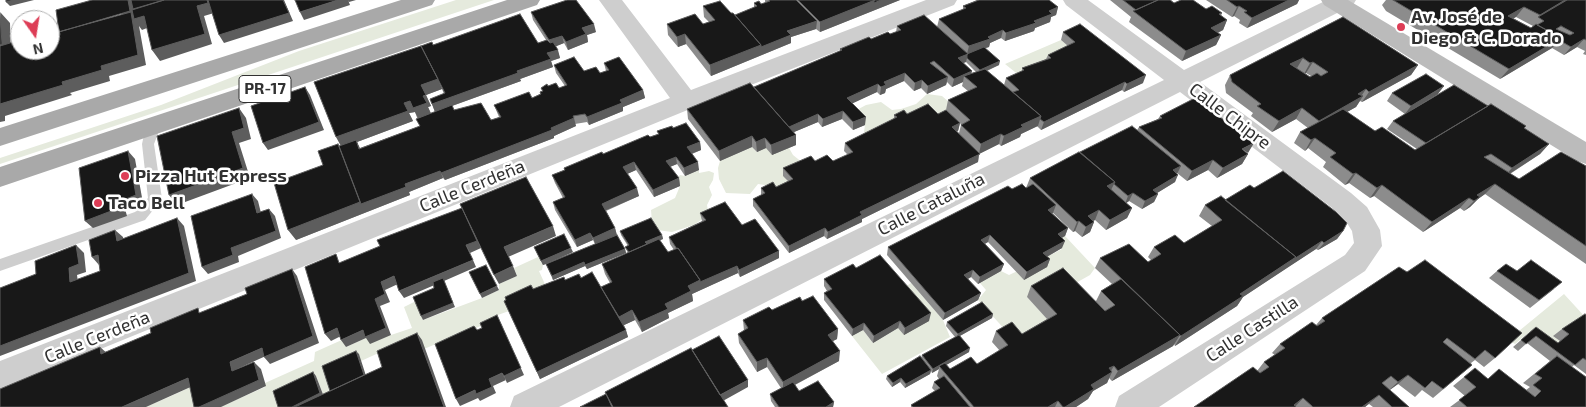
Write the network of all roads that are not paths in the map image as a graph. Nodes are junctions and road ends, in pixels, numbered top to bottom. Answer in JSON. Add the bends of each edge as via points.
{"nodes":[{"id":1,"x":424,"y":0,"type":"edge"},
{"id":2,"x":529,"y":0,"type":"edge"},
{"id":3,"x":610,"y":0,"type":"edge"},
{"id":4,"x":946,"y":0,"type":"edge"},
{"id":5,"x":1074,"y":0,"type":"edge"},
{"id":6,"x":1338,"y":1,"type":"edge"},
{"id":7,"x":1181,"y":80,"type":"junction"},
{"id":8,"x":686,"y":101,"type":"junction"},
{"id":9,"x":155,"y":126,"type":"junction"},
{"id":10,"x":0,"y":137,"type":"edge"},
{"id":11,"x":1586,"y":154,"type":"edge"},
{"id":12,"x":0,"y":177,"type":"edge"},
{"id":13,"x":1368,"y":246,"type":"joint"},
{"id":14,"x":0,"y":265,"type":"edge"},
{"id":15,"x":0,"y":376,"type":"edge"},
{"id":16,"x":526,"y":407,"type":"edge"},
{"id":17,"x":1131,"y":407,"type":"edge"}],
"edges":[{"from":1,"to":10,"type":"main road","number":"PR-17"},
{"from":2,"to":9,"type":"main road","number":"PR-17"},
{"from":3,"to":8,"type":"street"},
{"from":4,"to":8,"type":"street","name":"Calle Cerdeña"},
{"from":5,"to":7,"type":"street","name":"Calle Chipre"},
{"from":6,"to":7,"type":"street","name":"Calle Cataluña"},
{"from":6,"to":11,"type":"main road"},
{"from":7,"to":13,"type":"street","name":"Calle Chipre","via":[[1341,200],[1357,215],[1366,230]]},
{"from":7,"to":16,"type":"street","name":"Calle Cataluña"},
{"from":8,"to":15,"type":"street","name":"Calle Cerdeña"},
{"from":9,"to":12,"type":"main road","number":"PR-17"},
{"from":9,"to":14,"type":"lane","via":[[148,144],[155,200],[140,216]]},
{"from":13,"to":17,"type":"street","name":"Calle Castilla","via":[[1355,263]]}]}
